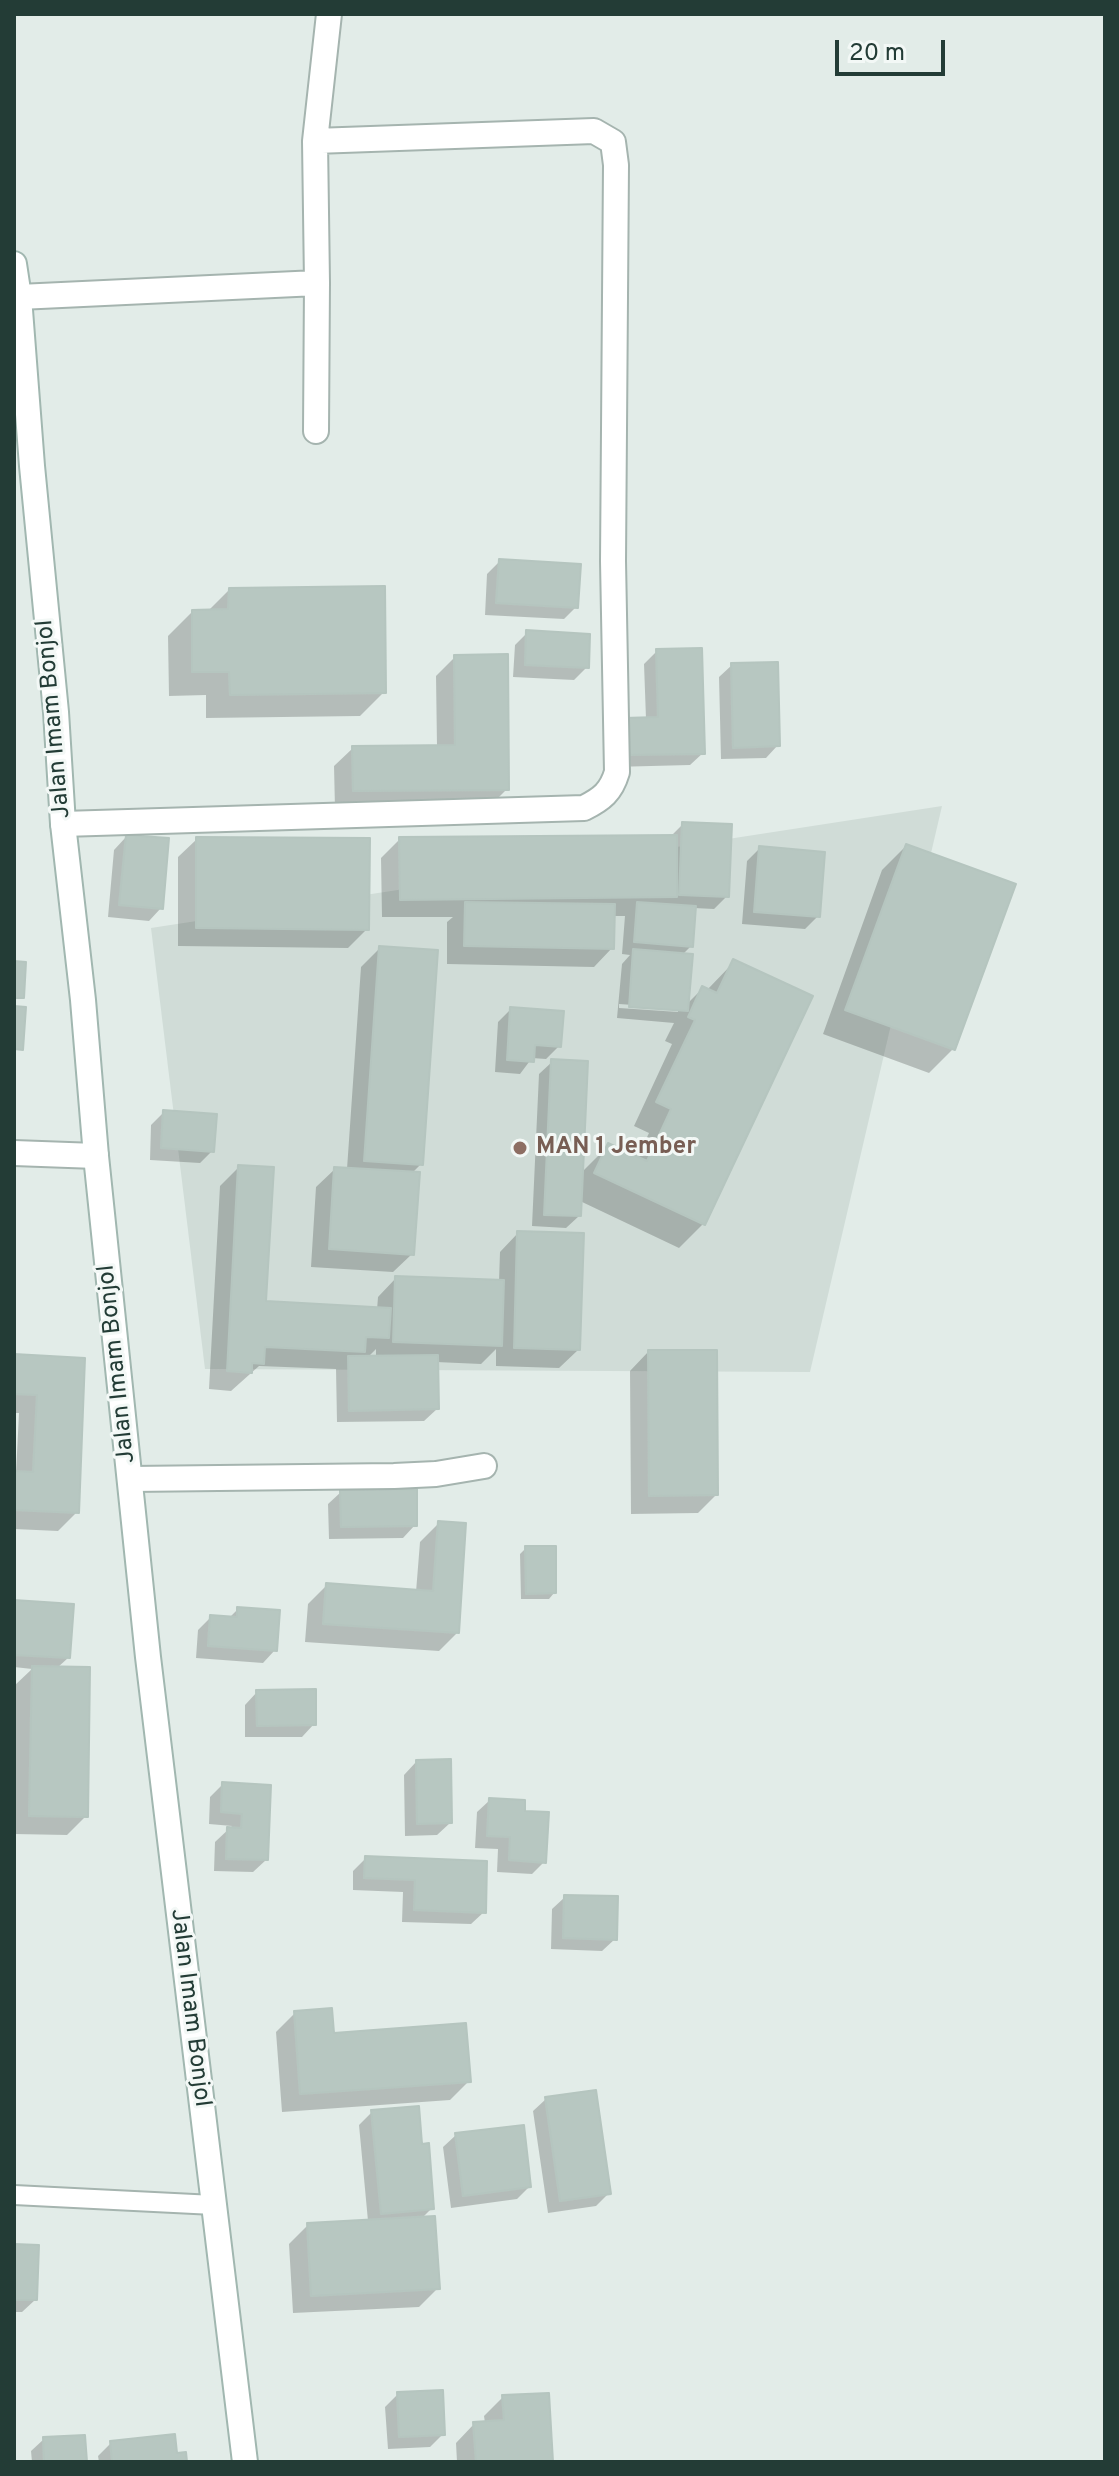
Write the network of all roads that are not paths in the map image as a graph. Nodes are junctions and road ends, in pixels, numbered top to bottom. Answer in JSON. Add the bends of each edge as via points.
{"nodes":[{"id":1,"x":329,"y":14,"type":"edge"},
{"id":2,"x":315,"y":141,"type":"junction"},
{"id":3,"x":14,"y":264,"type":"edge"},
{"id":4,"x":317,"y":283,"type":"junction"},
{"id":5,"x":19,"y":297,"type":"junction"},
{"id":6,"x":316,"y":431,"type":"dead end"},
{"id":7,"x":63,"y":824,"type":"junction"},
{"id":8,"x":14,"y":1153,"type":"edge"},
{"id":9,"x":96,"y":1156,"type":"junction"},
{"id":10,"x":484,"y":1466,"type":"dead end"},
{"id":11,"x":131,"y":1479,"type":"junction"},
{"id":12,"x":14,"y":2195,"type":"edge"},
{"id":13,"x":214,"y":2205,"type":"junction"},
{"id":14,"x":245,"y":2462,"type":"edge"}],
"edges":[{"from":1,"to":2,"type":"street"},
{"from":2,"to":4,"type":"street"},
{"from":2,"to":7,"type":"street","via":[[594,131],[613,142],[617,772],[612,787],[584,808]]},
{"from":3,"to":5,"type":"street","name":"Jalan Imam Bonjol"},
{"from":4,"to":5,"type":"street"},
{"from":4,"to":6,"type":"street"},
{"from":5,"to":7,"type":"street","name":"Jalan Imam Bonjol"},
{"from":7,"to":9,"type":"street","name":"Jalan Imam Bonjol"},
{"from":8,"to":9,"type":"street"},
{"from":9,"to":11,"type":"street","name":"Jalan Imam Bonjol"},
{"from":10,"to":11,"type":"street","via":[[394,1476]]},
{"from":11,"to":13,"type":"street","name":"Jalan Imam Bonjol","via":[[176,1908]]},
{"from":12,"to":13,"type":"lane"},
{"from":13,"to":14,"type":"street","name":"Jalan Imam Bonjol"}]}
